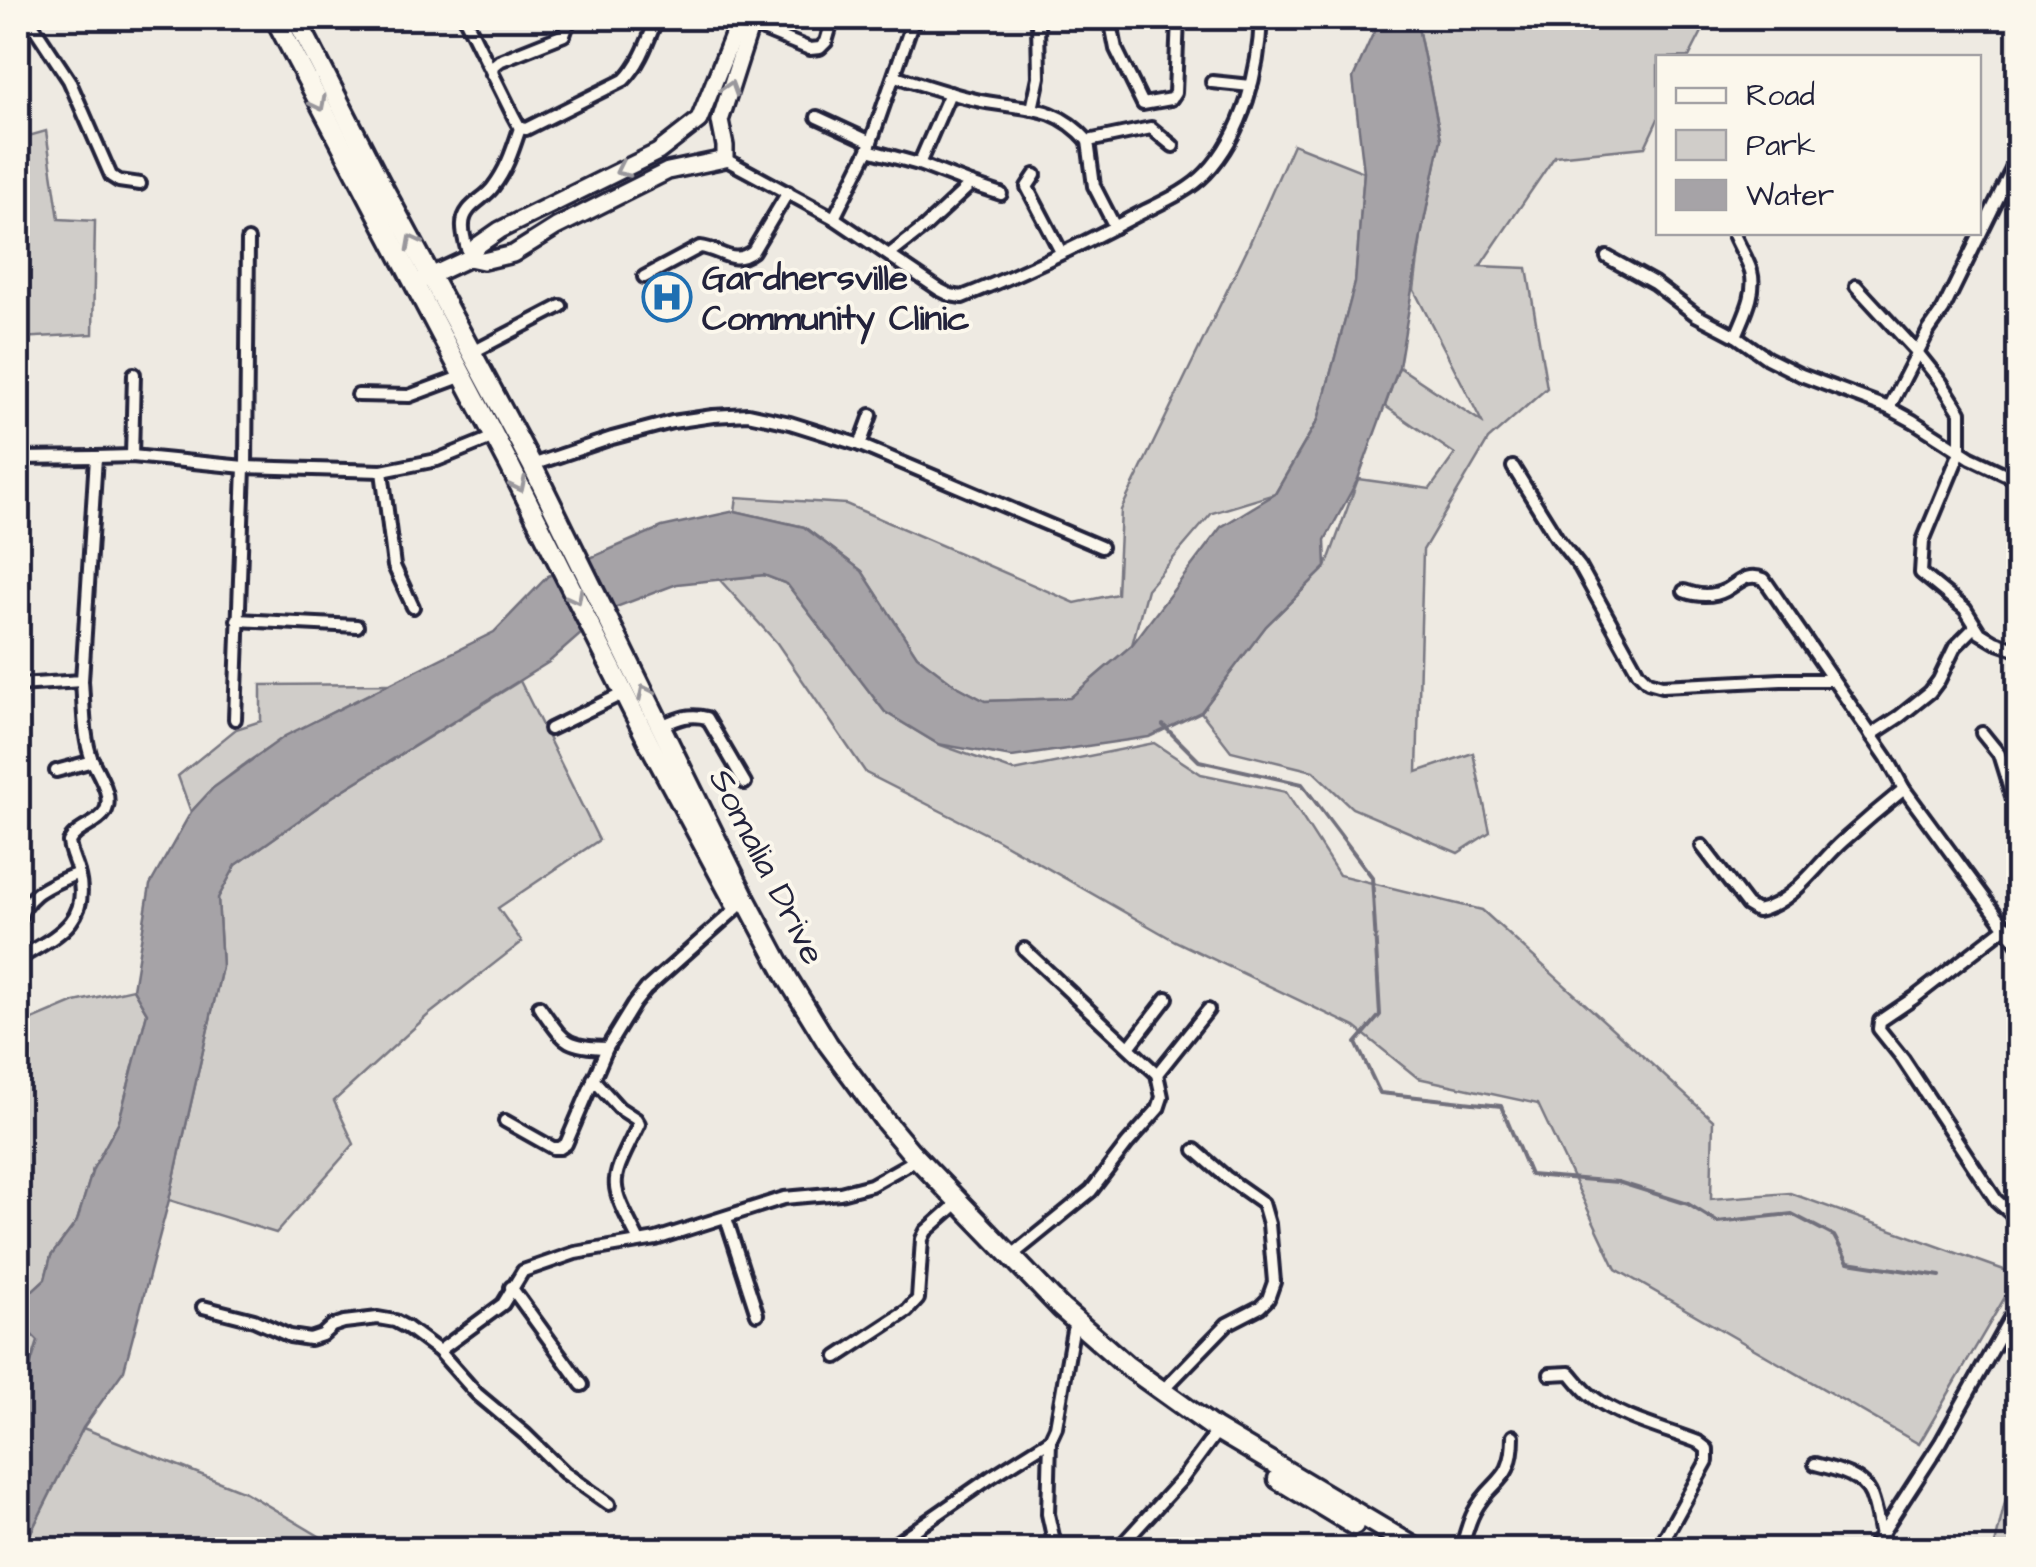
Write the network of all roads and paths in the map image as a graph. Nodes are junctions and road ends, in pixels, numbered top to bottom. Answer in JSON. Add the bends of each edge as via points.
{"nodes":[{"id":1,"x":28,"y":18,"type":"edge"},
{"id":2,"x":274,"y":18,"type":"edge"},
{"id":3,"x":296,"y":18,"type":"edge"},
{"id":4,"x":465,"y":18,"type":"edge"},
{"id":5,"x":570,"y":18,"type":"edge"},
{"id":6,"x":657,"y":18,"type":"edge"},
{"id":7,"x":833,"y":18,"type":"edge"},
{"id":8,"x":914,"y":18,"type":"edge"},
{"id":9,"x":1036,"y":18,"type":"edge"},
{"id":10,"x":1110,"y":18,"type":"edge"},
{"id":11,"x":1178,"y":18,"type":"edge"},
{"id":12,"x":1261,"y":18,"type":"edge"},
{"id":13,"x":748,"y":20,"type":"edge"},
{"id":14,"x":492,"y":73,"type":"junction"},
{"id":15,"x":894,"y":76,"type":"junction"},
{"id":16,"x":1212,"y":82,"type":"dead end"},
{"id":17,"x":1251,"y":86,"type":"junction"},
{"id":18,"x":950,"y":93,"type":"junction"},
{"id":19,"x":1143,"y":104,"type":"junction"},
{"id":20,"x":1032,"y":109,"type":"junction"},
{"id":21,"x":817,"y":117,"type":"dead end"},
{"id":22,"x":698,"y":120,"type":"junction"},
{"id":23,"x":720,"y":120,"type":"junction"},
{"id":24,"x":520,"y":128,"type":"junction"},
{"id":25,"x":1151,"y":128,"type":"junction"},
{"id":26,"x":1088,"y":141,"type":"junction"},
{"id":27,"x":870,"y":146,"type":"junction"},
{"id":28,"x":1173,"y":146,"type":"dead end"},
{"id":29,"x":658,"y":152,"type":"junction"},
{"id":30,"x":2018,"y":158,"type":"edge"},
{"id":31,"x":725,"y":160,"type":"junction"},
{"id":32,"x":918,"y":164,"type":"junction"},
{"id":33,"x":668,"y":172,"type":"junction"},
{"id":34,"x":1035,"y":175,"type":"dead end"},
{"id":35,"x":140,"y":184,"type":"dead end"},
{"id":36,"x":971,"y":184,"type":"junction"},
{"id":37,"x":788,"y":192,"type":"junction"},
{"id":38,"x":1001,"y":194,"type":"dead end"},
{"id":39,"x":546,"y":207,"type":"junction"},
{"id":40,"x":834,"y":218,"type":"junction"},
{"id":41,"x":1116,"y":227,"type":"junction"},
{"id":42,"x":556,"y":228,"type":"junction"},
{"id":43,"x":1981,"y":233,"type":"edge"},
{"id":44,"x":1733,"y":235,"type":"edge"},
{"id":45,"x":1980,"y":235,"type":"edge"},
{"id":46,"x":248,"y":240,"type":"dead end"},
{"id":47,"x":1061,"y":252,"type":"junction"},
{"id":48,"x":889,"y":255,"type":"junction"},
{"id":49,"x":1607,"y":257,"type":"dead end"},
{"id":50,"x":470,"y":258,"type":"junction"},
{"id":51,"x":644,"y":276,"type":"dead end"},
{"id":52,"x":422,"y":280,"type":"junction"},
{"id":53,"x":1856,"y":286,"type":"dead end"},
{"id":54,"x":560,"y":306,"type":"dead end"},
{"id":55,"x":1736,"y":336,"type":"junction"},
{"id":56,"x":473,"y":352,"type":"junction"},
{"id":57,"x":1917,"y":352,"type":"junction"},
{"id":58,"x":134,"y":374,"type":"dead end"},
{"id":59,"x":463,"y":376,"type":"junction"},
{"id":60,"x":358,"y":395,"type":"dead end"},
{"id":61,"x":1889,"y":408,"type":"junction"},
{"id":62,"x":871,"y":415,"type":"dead end"},
{"id":63,"x":494,"y":437,"type":"junction"},
{"id":64,"x":860,"y":445,"type":"junction"},
{"id":65,"x":1960,"y":452,"type":"junction"},
{"id":66,"x":132,"y":456,"type":"junction"},
{"id":67,"x":96,"y":457,"type":"junction"},
{"id":68,"x":18,"y":458,"type":"edge"},
{"id":69,"x":532,"y":466,"type":"junction"},
{"id":70,"x":245,"y":467,"type":"junction"},
{"id":71,"x":1514,"y":467,"type":"dead end"},
{"id":72,"x":382,"y":471,"type":"junction"},
{"id":73,"x":2018,"y":480,"type":"edge"},
{"id":74,"x":1101,"y":547,"type":"dead end"},
{"id":75,"x":1684,"y":591,"type":"dead end"},
{"id":76,"x":413,"y":607,"type":"dead end"},
{"id":77,"x":237,"y":620,"type":"junction"},
{"id":78,"x":357,"y":626,"type":"dead end"},
{"id":79,"x":1975,"y":628,"type":"junction"},
{"id":80,"x":606,"y":635,"type":"junction"},
{"id":81,"x":2018,"y":650,"type":"edge"},
{"id":82,"x":1832,"y":680,"type":"junction"},
{"id":83,"x":82,"y":682,"type":"junction"},
{"id":84,"x":18,"y":685,"type":"edge"},
{"id":85,"x":624,"y":693,"type":"junction"},
{"id":86,"x":235,"y":719,"type":"dead end"},
{"id":87,"x":661,"y":726,"type":"junction"},
{"id":88,"x":550,"y":729,"type":"dead end"},
{"id":89,"x":1982,"y":733,"type":"dead end"},
{"id":90,"x":1871,"y":735,"type":"junction"},
{"id":91,"x":92,"y":761,"type":"junction"},
{"id":92,"x":56,"y":771,"type":"dead end"},
{"id":93,"x":745,"y":783,"type":"dead end"},
{"id":94,"x":1904,"y":789,"type":"junction"},
{"id":95,"x":2018,"y":807,"type":"edge"},
{"id":96,"x":1702,"y":846,"type":"dead end"},
{"id":97,"x":78,"y":873,"type":"junction"},
{"id":98,"x":738,"y":908,"type":"junction"},
{"id":99,"x":18,"y":926,"type":"edge"},
{"id":100,"x":2007,"y":926,"type":"junction"},
{"id":101,"x":2018,"y":944,"type":"edge"},
{"id":102,"x":18,"y":945,"type":"edge"},
{"id":103,"x":1024,"y":949,"type":"dead end"},
{"id":104,"x":18,"y":959,"type":"edge"},
{"id":105,"x":1166,"y":998,"type":"dead end"},
{"id":106,"x":540,"y":1006,"type":"dead end"},
{"id":107,"x":1208,"y":1010,"type":"dead end"},
{"id":108,"x":1130,"y":1046,"type":"junction"},
{"id":109,"x":607,"y":1048,"type":"junction"},
{"id":110,"x":1158,"y":1074,"type":"junction"},
{"id":111,"x":593,"y":1079,"type":"junction"},
{"id":112,"x":504,"y":1121,"type":"dead end"},
{"id":113,"x":1195,"y":1150,"type":"dead end"},
{"id":114,"x":910,"y":1162,"type":"junction"},
{"id":115,"x":952,"y":1208,"type":"junction"},
{"id":116,"x":726,"y":1218,"type":"junction"},
{"id":117,"x":2018,"y":1220,"type":"edge"},
{"id":118,"x":639,"y":1241,"type":"junction"},
{"id":119,"x":1011,"y":1256,"type":"junction"},
{"id":120,"x":511,"y":1287,"type":"junction"},
{"id":121,"x":2018,"y":1304,"type":"edge"},
{"id":122,"x":203,"y":1307,"type":"dead end"},
{"id":123,"x":757,"y":1314,"type":"dead end"},
{"id":124,"x":1076,"y":1326,"type":"junction"},
{"id":125,"x":439,"y":1350,"type":"junction"},
{"id":126,"x":837,"y":1358,"type":"dead end"},
{"id":127,"x":1550,"y":1374,"type":"dead end"},
{"id":128,"x":582,"y":1385,"type":"dead end"},
{"id":129,"x":1163,"y":1390,"type":"junction"},
{"id":130,"x":1512,"y":1436,"type":"dead end"},
{"id":131,"x":1213,"y":1437,"type":"junction"},
{"id":132,"x":1050,"y":1440,"type":"junction"},
{"id":133,"x":1815,"y":1464,"type":"dead end"},
{"id":134,"x":609,"y":1504,"type":"dead end"},
{"id":135,"x":1881,"y":1535,"type":"junction"},
{"id":136,"x":886,"y":1550,"type":"edge"},
{"id":137,"x":1056,"y":1550,"type":"edge"},
{"id":138,"x":1118,"y":1550,"type":"edge"},
{"id":139,"x":1398,"y":1550,"type":"edge"},
{"id":140,"x":1419,"y":1550,"type":"edge"},
{"id":141,"x":1461,"y":1550,"type":"edge"},
{"id":142,"x":1658,"y":1550,"type":"edge"},
{"id":143,"x":1871,"y":1550,"type":"edge"}],
"edges":[{"from":1,"to":35,"type":"street","via":[[69,80],[111,176]]},
{"from":2,"to":52,"type":"main road","name":"Somalia Drive","one_way":true},
{"from":52,"to":3,"type":"main road","name":"Somalia Drive","one_way":true},
{"from":4,"to":14,"type":"street"},
{"from":5,"to":14,"type":"street","via":[[564,34],[498,61]]},
{"from":6,"to":24,"type":"street","via":[[624,80]]},
{"from":7,"to":13,"type":"street","via":[[826,42],[810,49]]},
{"from":8,"to":15,"type":"street"},
{"from":9,"to":20,"type":"street","via":[[1039,77]]},
{"from":10,"to":19,"type":"street","via":[[1116,49]]},
{"from":11,"to":19,"type":"street","via":[[1175,93]]},
{"from":12,"to":17,"type":"street"},
{"from":13,"to":22,"type":"street"},
{"from":23,"to":13,"type":"street","one_way":true},
{"from":14,"to":24,"type":"street"},
{"from":15,"to":18,"type":"street"},
{"from":15,"to":27,"type":"street"},
{"from":16,"to":17,"type":"street"},
{"from":17,"to":41,"type":"street","via":[[1207,172]]},
{"from":18,"to":20,"type":"street"},
{"from":18,"to":32,"type":"street"},
{"from":19,"to":25,"type":"street"},
{"from":20,"to":26,"type":"street","via":[[1064,118]]},
{"from":21,"to":27,"type":"street"},
{"from":22,"to":23,"type":"street"},
{"from":22,"to":29,"type":"street"},
{"from":23,"to":31,"type":"street"},
{"from":24,"to":50,"type":"street","via":[[508,166],[465,216]]},
{"from":25,"to":26,"type":"street"},
{"from":25,"to":28,"type":"street"},
{"from":26,"to":41,"type":"street","via":[[1094,186]]},
{"from":27,"to":32,"type":"street"},
{"from":27,"to":40,"type":"street"},
{"from":29,"to":33,"type":"street"},
{"from":29,"to":39,"type":"street","one_way":true},
{"from":30,"to":43,"type":"street"},
{"from":31,"to":33,"type":"street"},
{"from":31,"to":37,"type":"street"},
{"from":32,"to":36,"type":"street"},
{"from":33,"to":42,"type":"street"},
{"from":34,"to":47,"type":"street","via":[[1026,187]]},
{"from":36,"to":38,"type":"street"},
{"from":36,"to":48,"type":"street"},
{"from":37,"to":40,"type":"street"},
{"from":37,"to":51,"type":"street","via":[[744,258],[700,247]]},
{"from":39,"to":42,"type":"street"},
{"from":39,"to":50,"type":"street","via":[[488,238]]},
{"from":40,"to":48,"type":"street"},
{"from":41,"to":47,"type":"street"},
{"from":42,"to":50,"type":"street","via":[[513,254]]},
{"from":44,"to":55,"type":"street","via":[[1752,285]]},
{"from":45,"to":57,"type":"street"},
{"from":46,"to":70,"type":"street"},
{"from":47,"to":48,"type":"street","via":[[962,297],[950,296]]},
{"from":49,"to":55,"type":"street"},
{"from":50,"to":52,"type":"street"},
{"from":52,"to":56,"type":"main road","name":"Somalia Drive"},
{"from":52,"to":59,"type":"main road","name":"Somalia Drive"},
{"from":53,"to":57,"type":"street"},
{"from":54,"to":56,"type":"street"},
{"from":55,"to":61,"type":"street","via":[[1801,375]]},
{"from":56,"to":69,"type":"main road","name":"Somalia Drive"},
{"from":57,"to":61,"type":"street"},
{"from":57,"to":65,"type":"street","via":[[1960,412]]},
{"from":58,"to":66,"type":"street"},
{"from":59,"to":60,"type":"street","via":[[409,396]]},
{"from":59,"to":63,"type":"main road","name":"Somalia Drive"},
{"from":61,"to":65,"type":"street"},
{"from":62,"to":64,"type":"street"},
{"from":63,"to":72,"type":"street","via":[[438,460]]},
{"from":63,"to":80,"type":"main road","name":"Somalia Drive","one_way":true,"via":[[553,555]]},
{"from":64,"to":69,"type":"street","via":[[790,422],[713,416],[612,438]]},
{"from":64,"to":74,"type":"street"},
{"from":65,"to":73,"type":"street"},
{"from":65,"to":79,"type":"street","via":[[1922,542],[1920,568]]},
{"from":66,"to":67,"type":"street"},
{"from":66,"to":70,"type":"street"},
{"from":67,"to":68,"type":"street"},
{"from":67,"to":83,"type":"street"},
{"from":69,"to":80,"type":"main road","name":"Somalia Drive"},
{"from":70,"to":72,"type":"street"},
{"from":70,"to":77,"type":"street"},
{"from":71,"to":82,"type":"street","via":[[1648,682]]},
{"from":72,"to":76,"type":"street","via":[[394,566]]},
{"from":75,"to":82,"type":"street","via":[[1724,592],[1760,576]]},
{"from":77,"to":78,"type":"street"},
{"from":77,"to":86,"type":"street"},
{"from":79,"to":81,"type":"street"},
{"from":79,"to":90,"type":"street","via":[[1955,647],[1930,692]]},
{"from":80,"to":85,"type":"main road","name":"Somalia Drive"},
{"from":87,"to":80,"type":"main road","name":"Somalia Drive","one_way":true},
{"from":82,"to":90,"type":"street"},
{"from":83,"to":84,"type":"street"},
{"from":83,"to":91,"type":"street"},
{"from":85,"to":88,"type":"street"},
{"from":85,"to":98,"type":"main road","name":"Somalia Drive"},
{"from":87,"to":93,"type":"street","via":[[685,716],[707,718]]},
{"from":87,"to":119,"type":"main road","name":"Somalia Drive","via":[[788,979],[828,1044],[910,1151]]},
{"from":89,"to":95,"type":"street","via":[[1999,754]]},
{"from":90,"to":94,"type":"street"},
{"from":91,"to":92,"type":"street"},
{"from":91,"to":97,"type":"street","via":[[107,803],[103,816],[69,842]]},
{"from":94,"to":96,"type":"street","via":[[1766,909],[1746,905]]},
{"from":94,"to":100,"type":"street"},
{"from":97,"to":99,"type":"street","via":[[27,901]]},
{"from":97,"to":104,"type":"street","via":[[82,897],[74,920]]},
{"from":98,"to":109,"type":"street","via":[[646,989]]},
{"from":98,"to":114,"type":"main road","name":"Somalia Drive","via":[[816,1044]]},
{"from":100,"to":101,"type":"street"},
{"from":100,"to":117,"type":"street","via":[[1879,1029],[1996,1200]]},
{"from":102,"to":104,"type":"street"},
{"from":103,"to":108,"type":"street"},
{"from":105,"to":108,"type":"street"},
{"from":106,"to":109,"type":"street","via":[[564,1040]]},
{"from":107,"to":110,"type":"street"},
{"from":108,"to":110,"type":"street"},
{"from":109,"to":111,"type":"street"},
{"from":110,"to":119,"type":"street","via":[[1158,1109],[1091,1191]]},
{"from":111,"to":112,"type":"street","via":[[560,1148]]},
{"from":111,"to":118,"type":"street","via":[[639,1124],[614,1178]]},
{"from":113,"to":129,"type":"street","via":[[1263,1203],[1274,1282],[1268,1300],[1227,1324]]},
{"from":114,"to":115,"type":"main road","name":"Somalia Drive"},
{"from":114,"to":116,"type":"street","via":[[871,1185],[784,1198]]},
{"from":115,"to":124,"type":"main road","name":"Somalia Drive"},
{"from":115,"to":126,"type":"street","via":[[922,1239],[918,1298]]},
{"from":116,"to":118,"type":"street"},
{"from":116,"to":123,"type":"street"},
{"from":118,"to":120,"type":"street","via":[[556,1258],[523,1270]]},
{"from":119,"to":124,"type":"main road","name":"Somalia Drive"},
{"from":120,"to":125,"type":"street","via":[[503,1304]]},
{"from":120,"to":128,"type":"street"},
{"from":121,"to":135,"type":"street"},
{"from":122,"to":125,"type":"street","via":[[310,1340],[344,1322],[386,1318]]},
{"from":124,"to":129,"type":"main road","name":"Somalia Drive"},
{"from":124,"to":131,"type":"main road","name":"Somalia Drive"},
{"from":124,"to":132,"type":"street"},
{"from":125,"to":134,"type":"street","via":[[476,1394]]},
{"from":127,"to":142,"type":"street","via":[[1570,1374],[1600,1402],[1707,1449]]},
{"from":129,"to":140,"type":"main road","name":"Somalia Drive","via":[[1214,1428]]},
{"from":130,"to":141,"type":"street","via":[[1508,1470],[1475,1510]]},
{"from":131,"to":138,"type":"street"},
{"from":131,"to":139,"type":"main road","name":"Somalia Drive"},
{"from":132,"to":136,"type":"street"},
{"from":132,"to":137,"type":"street","via":[[1048,1514]]},
{"from":133,"to":135,"type":"street","via":[[1864,1485]]},
{"from":135,"to":143,"type":"street"}]}
